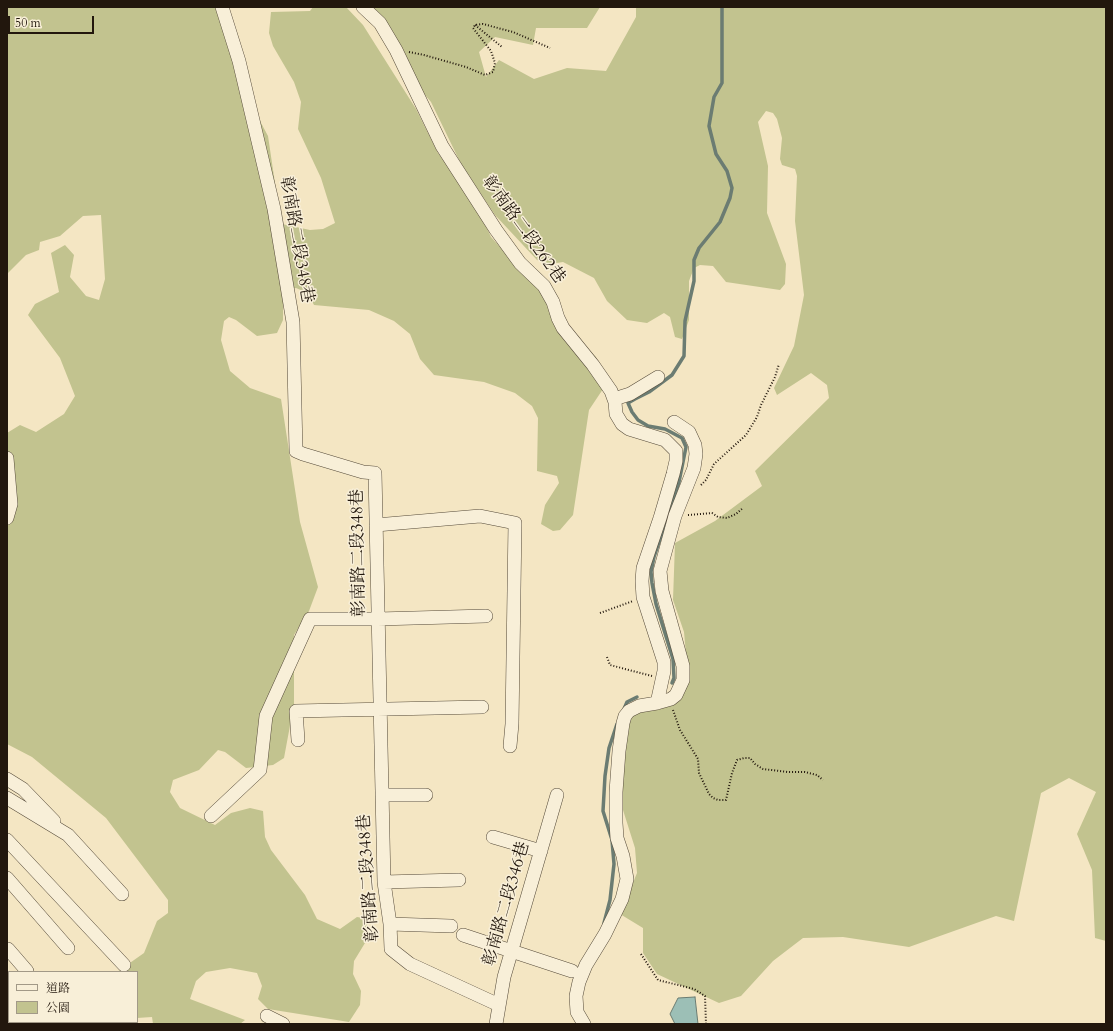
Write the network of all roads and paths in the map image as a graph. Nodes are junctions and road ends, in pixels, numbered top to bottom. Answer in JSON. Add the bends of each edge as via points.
{"nodes":[{"id":1,"x":222,"y":7,"type":"edge"},
{"id":2,"x":363,"y":7,"type":"edge"},
{"id":3,"x":475,"y":25,"type":"junction"},
{"id":4,"x":502,"y":47,"type":"dead end"},
{"id":5,"x":550,"y":48,"type":"dead end"},
{"id":6,"x":396,"y":50,"type":"junction"},
{"id":7,"x":779,"y":364,"type":"dead end"},
{"id":8,"x":658,"y":377,"type":"dead end"},
{"id":9,"x":614,"y":399,"type":"junction"},
{"id":10,"x":674,"y":422,"type":"dead end"},
{"id":11,"x":8,"y":466,"type":"edge"},
{"id":12,"x":700,"y":485,"type":"dead end"},
{"id":13,"x":743,"y":508,"type":"dead end"},
{"id":14,"x":675,"y":516,"type":"junction"},
{"id":15,"x":7,"y":518,"type":"edge"},
{"id":16,"x":376,"y":525,"type":"junction"},
{"id":17,"x":643,"y":597,"type":"junction"},
{"id":18,"x":600,"y":613,"type":"dead end"},
{"id":19,"x":486,"y":616,"type":"dead end"},
{"id":20,"x":378,"y":619,"type":"junction"},
{"id":21,"x":606,"y":657,"type":"dead end"},
{"id":22,"x":662,"y":679,"type":"junction"},
{"id":23,"x":671,"y":699,"type":"junction"},
{"id":24,"x":657,"y":703,"type":"junction"},
{"id":25,"x":482,"y":707,"type":"dead end"},
{"id":26,"x":380,"y":710,"type":"junction"},
{"id":27,"x":298,"y":740,"type":"dead end"},
{"id":28,"x":510,"y":746,"type":"dead end"},
{"id":29,"x":7,"y":779,"type":"edge"},
{"id":30,"x":823,"y":780,"type":"dead end"},
{"id":31,"x":382,"y":795,"type":"junction"},
{"id":32,"x":426,"y":795,"type":"dead end"},
{"id":33,"x":558,"y":795,"type":"dead end"},
{"id":34,"x":7,"y":798,"type":"edge"},
{"id":35,"x":211,"y":816,"type":"dead end"},
{"id":36,"x":68,"y":835,"type":"junction"},
{"id":37,"x":494,"y":837,"type":"dead end"},
{"id":38,"x":7,"y":840,"type":"edge"},
{"id":39,"x":541,"y":851,"type":"junction"},
{"id":40,"x":7,"y":878,"type":"edge"},
{"id":41,"x":459,"y":880,"type":"dead end"},
{"id":42,"x":384,"y":882,"type":"junction"},
{"id":43,"x":122,"y":894,"type":"dead end"},
{"id":44,"x":390,"y":924,"type":"junction"},
{"id":45,"x":451,"y":926,"type":"dead end"},
{"id":46,"x":463,"y":935,"type":"dead end"},
{"id":47,"x":7,"y":948,"type":"edge"},
{"id":48,"x":68,"y":948,"type":"dead end"},
{"id":49,"x":513,"y":951,"type":"junction"},
{"id":50,"x":641,"y":954,"type":"dead end"},
{"id":51,"x":124,"y":965,"type":"dead end"},
{"id":52,"x":27,"y":971,"type":"dead end"},
{"id":53,"x":572,"y":971,"type":"dead end"},
{"id":54,"x":499,"y":1005,"type":"junction"},
{"id":55,"x":267,"y":1016,"type":"dead end"},
{"id":56,"x":283,"y":1024,"type":"edge"},
{"id":57,"x":496,"y":1024,"type":"edge"},
{"id":58,"x":584,"y":1024,"type":"edge"},
{"id":59,"x":706,"y":1024,"type":"edge"}],
"edges":[{"from":1,"to":16,"type":"street","name":"彰南路二段348巷","via":[[239,61],[272,201],[287,284],[293,322],[296,451],[363,472],[375,473]]},
{"from":2,"to":6,"type":"street","name":"彰南路二段262巷","via":[[380,23]]},
{"from":3,"to":4,"type":"path"},
{"from":3,"to":5,"type":"path","via":[[484,24],[513,32]]},
{"from":3,"to":6,"type":"path","via":[[473,28],[491,51],[495,63],[493,72],[485,75],[424,55]]},
{"from":6,"to":9,"type":"street","name":"彰南路二段262巷","via":[[442,146],[496,230],[520,262],[544,286],[563,328],[611,391]]},
{"from":7,"to":12,"type":"path","via":[[757,417],[746,435],[714,464],[706,480]]},
{"from":8,"to":9,"type":"street","via":[[630,394]]},
{"from":9,"to":17,"type":"street","name":"彰南路二段262巷","via":[[616,414],[622,424],[629,429],[665,440],[676,451],[673,474],[643,568]]},
{"from":10,"to":14,"type":"street","via":[[689,432],[696,454],[694,468]]},
{"from":11,"to":15,"type":"street","via":[[11,504]]},
{"from":13,"to":14,"type":"path","via":[[728,518],[712,514]]},
{"from":14,"to":23,"type":"street","via":[[660,571],[662,591],[683,666],[684,680],[676,696]]},
{"from":16,"to":20,"type":"street","name":"彰南路二段348巷"},
{"from":16,"to":28,"type":"street","via":[[480,516],[515,523]]},
{"from":17,"to":18,"type":"path"},
{"from":17,"to":22,"type":"street","name":"彰南路二段262巷","via":[[664,662]]},
{"from":19,"to":20,"type":"street"},
{"from":20,"to":26,"type":"street","name":"彰南路二段348巷"},
{"from":20,"to":35,"type":"street","via":[[310,619],[266,716],[260,770]]},
{"from":21,"to":22,"type":"path","via":[[610,665]]},
{"from":22,"to":24,"type":"street","name":"彰南路二段262巷"},
{"from":23,"to":24,"type":"street"},
{"from":23,"to":30,"type":"path","via":[[680,730],[698,759],[702,782],[713,798],[726,800],[737,760],[744,758],[750,758],[763,769],[805,772],[817,775]]},
{"from":24,"to":58,"type":"street","via":[[638,706],[629,711],[623,723],[615,808],[617,838],[627,879],[622,899],[579,982],[576,996],[577,1012]]},
{"from":25,"to":26,"type":"street"},
{"from":26,"to":27,"type":"street","via":[[296,711]]},
{"from":26,"to":31,"type":"street","name":"彰南路二段348巷"},
{"from":29,"to":36,"type":"street","via":[[22,789]]},
{"from":31,"to":32,"type":"street"},
{"from":31,"to":42,"type":"street","name":"彰南路二段348巷"},
{"from":33,"to":39,"type":"street","name":"彰南路二段346巷"},
{"from":34,"to":36,"type":"street"},
{"from":36,"to":43,"type":"street"},
{"from":37,"to":39,"type":"street"},
{"from":38,"to":51,"type":"street"},
{"from":39,"to":49,"type":"street","name":"彰南路二段346巷"},
{"from":40,"to":48,"type":"street"},
{"from":41,"to":42,"type":"street"},
{"from":42,"to":44,"type":"street","name":"彰南路二段348巷"},
{"from":44,"to":45,"type":"street"},
{"from":44,"to":54,"type":"street","name":"彰南路二段348巷","via":[[391,949],[410,964]]},
{"from":46,"to":49,"type":"street"},
{"from":47,"to":52,"type":"street"},
{"from":49,"to":53,"type":"street"},
{"from":49,"to":54,"type":"street","name":"彰南路二段346巷","via":[[504,977]]},
{"from":50,"to":59,"type":"path","via":[[658,980],[694,989],[705,996]]},
{"from":54,"to":57,"type":"street","name":"彰南路二段346巷"},
{"from":55,"to":56,"type":"street"}]}
